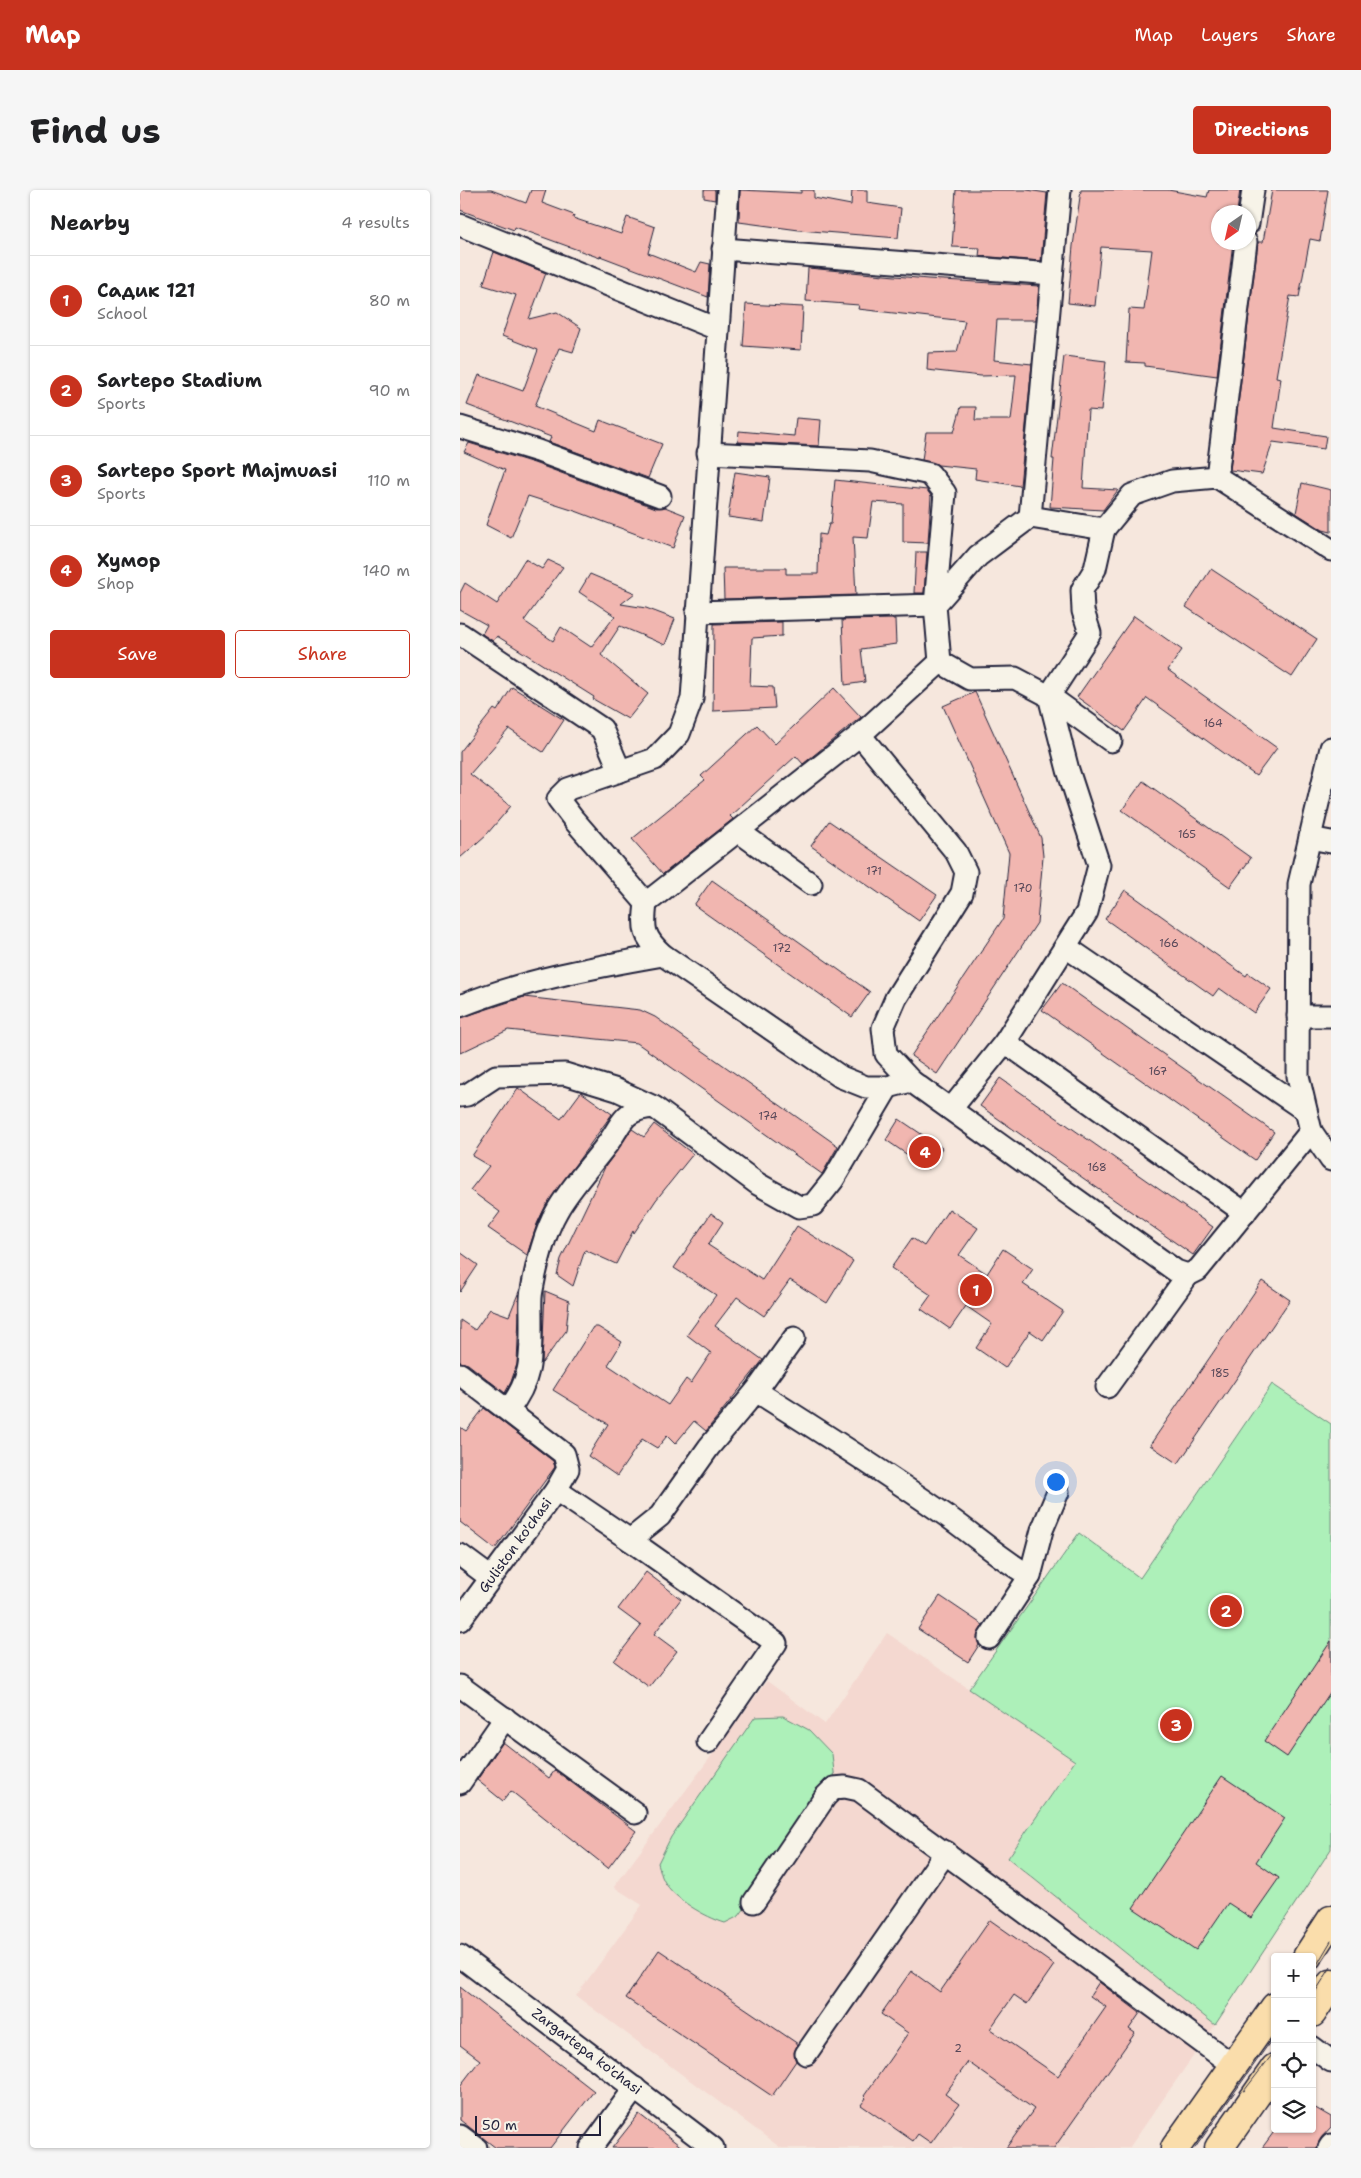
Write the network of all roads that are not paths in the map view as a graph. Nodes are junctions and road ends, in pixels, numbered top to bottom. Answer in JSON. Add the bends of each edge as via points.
{"nodes":[{"id":1,"x":728,"y":190,"type":"edge"},
{"id":2,"x":1060,"y":190,"type":"edge"},
{"id":3,"x":1253,"y":190,"type":"edge"},
{"id":4,"x":1251,"y":205,"type":"edge"},
{"id":5,"x":460,"y":225,"type":"edge"},
{"id":6,"x":724,"y":249,"type":"junction"},
{"id":7,"x":1245,"y":250,"type":"edge"},
{"id":8,"x":1052,"y":274,"type":"junction"},
{"id":9,"x":718,"y":328,"type":"junction"},
{"id":10,"x":460,"y":427,"type":"edge"},
{"id":11,"x":708,"y":453,"type":"junction"},
{"id":12,"x":1217,"y":477,"type":"junction"},
{"id":13,"x":660,"y":496,"type":"dead end"},
{"id":14,"x":1030,"y":517,"type":"junction"},
{"id":15,"x":1104,"y":529,"type":"junction"},
{"id":16,"x":1331,"y":550,"type":"edge"},
{"id":17,"x":935,"y":605,"type":"junction"},
{"id":18,"x":698,"y":612,"type":"junction"},
{"id":19,"x":460,"y":634,"type":"edge"},
{"id":20,"x":940,"y":662,"type":"junction"},
{"id":21,"x":1049,"y":696,"type":"junction"},
{"id":22,"x":860,"y":736,"type":"junction"},
{"id":23,"x":1111,"y":741,"type":"dead end"},
{"id":24,"x":1331,"y":748,"type":"edge"},
{"id":25,"x":620,"y":771,"type":"junction"},
{"id":26,"x":738,"y":831,"type":"junction"},
{"id":27,"x":1310,"y":838,"type":"junction"},
{"id":28,"x":1331,"y":842,"type":"edge"},
{"id":29,"x":811,"y":884,"type":"dead end"},
{"id":30,"x":646,"y":903,"type":"junction"},
{"id":31,"x":1066,"y":947,"type":"junction"},
{"id":32,"x":663,"y":955,"type":"junction"},
{"id":33,"x":460,"y":1006,"type":"edge"},
{"id":34,"x":1298,"y":1016,"type":"junction"},
{"id":35,"x":1331,"y":1016,"type":"edge"},
{"id":36,"x":1005,"y":1042,"type":"junction"},
{"id":37,"x":911,"y":1081,"type":"junction"},
{"id":38,"x":888,"y":1087,"type":"junction"},
{"id":39,"x":460,"y":1096,"type":"edge"},
{"id":40,"x":654,"y":1107,"type":"junction"},
{"id":41,"x":951,"y":1110,"type":"junction"},
{"id":42,"x":1309,"y":1121,"type":"junction"},
{"id":43,"x":1331,"y":1160,"type":"edge"},
{"id":44,"x":1245,"y":1212,"type":"junction"},
{"id":45,"x":1188,"y":1275,"type":"junction"},
{"id":46,"x":794,"y":1338,"type":"dead end"},
{"id":47,"x":460,"y":1374,"type":"edge"},
{"id":48,"x":1107,"y":1387,"type":"dead end"},
{"id":49,"x":756,"y":1391,"type":"junction"},
{"id":50,"x":508,"y":1410,"type":"junction"},
{"id":51,"x":556,"y":1490,"type":"junction"},
{"id":52,"x":1058,"y":1492,"type":"dead end"},
{"id":53,"x":630,"y":1540,"type":"junction"},
{"id":54,"x":460,"y":1554,"type":"edge"},
{"id":55,"x":1030,"y":1576,"type":"junction"},
{"id":56,"x":491,"y":1578,"type":"junction"},
{"id":57,"x":460,"y":1620,"type":"edge"},
{"id":58,"x":989,"y":1638,"type":"dead end"},
{"id":59,"x":460,"y":1686,"type":"edge"},
{"id":60,"x":505,"y":1718,"type":"junction"},
{"id":61,"x":708,"y":1742,"type":"dead end"},
{"id":62,"x":460,"y":1783,"type":"edge"},
{"id":63,"x":636,"y":1813,"type":"dead end"},
{"id":64,"x":946,"y":1852,"type":"junction"},
{"id":65,"x":754,"y":1902,"type":"dead end"},
{"id":66,"x":1331,"y":1920,"type":"edge"},
{"id":67,"x":1310,"y":1953,"type":"edge"},
{"id":68,"x":460,"y":1956,"type":"edge"},
{"id":69,"x":1331,"y":1984,"type":"edge"},
{"id":70,"x":1316,"y":2007,"type":"edge"},
{"id":71,"x":1271,"y":2017,"type":"edge"},
{"id":72,"x":1316,"y":2049,"type":"edge"},
{"id":73,"x":806,"y":2054,"type":"dead end"},
{"id":74,"x":1331,"y":2061,"type":"edge"},
{"id":75,"x":1234,"y":2066,"type":"junction"},
{"id":76,"x":1271,"y":2074,"type":"edge"},
{"id":77,"x":635,"y":2088,"type":"junction"},
{"id":78,"x":460,"y":2136,"type":"edge"},
{"id":79,"x":476,"y":2148,"type":"edge"},
{"id":80,"x":591,"y":2148,"type":"edge"},
{"id":81,"x":713,"y":2148,"type":"edge"},
{"id":82,"x":1175,"y":2148,"type":"edge"},
{"id":83,"x":1220,"y":2148,"type":"edge"}],
"edges":[{"from":1,"to":6,"type":"street"},
{"from":2,"to":8,"type":"street"},
{"from":3,"to":4,"type":"street"},
{"from":5,"to":9,"type":"street"},
{"from":6,"to":8,"type":"street"},
{"from":6,"to":9,"type":"street"},
{"from":7,"to":12,"type":"street"},
{"from":8,"to":14,"type":"street"},
{"from":9,"to":11,"type":"street"},
{"from":10,"to":13,"type":"street","via":[[538,451]]},
{"from":11,"to":17,"type":"street","via":[[870,461],[930,474],[945,493]]},
{"from":11,"to":18,"type":"street"},
{"from":12,"to":15,"type":"street","via":[[1172,481],[1132,495]]},
{"from":12,"to":16,"type":"street"},
{"from":14,"to":15,"type":"street"},
{"from":14,"to":17,"type":"street","via":[[978,556]]},
{"from":15,"to":21,"type":"street","via":[[1095,569],[1082,590],[1083,611],[1090,633]]},
{"from":17,"to":18,"type":"street"},
{"from":17,"to":20,"type":"street"},
{"from":18,"to":25,"type":"street","via":[[692,698],[679,734],[655,759]]},
{"from":19,"to":25,"type":"street","via":[[602,729]]},
{"from":20,"to":21,"type":"street","via":[[970,678],[1015,678]]},
{"from":20,"to":22,"type":"street"},
{"from":21,"to":23,"type":"street"},
{"from":21,"to":31,"type":"street","via":[[1068,770],[1099,865],[1088,912]]},
{"from":22,"to":26,"type":"street"},
{"from":22,"to":37,"type":"street","via":[[956,852],[966,872],[962,893],[896,998],[883,1028],[886,1054]]},
{"from":24,"to":27,"type":"street"},
{"from":25,"to":30,"type":"street","via":[[568,788],[558,799]]},
{"from":26,"to":29,"type":"street"},
{"from":26,"to":30,"type":"street"},
{"from":27,"to":28,"type":"street"},
{"from":27,"to":34,"type":"street","via":[[1299,884]]},
{"from":30,"to":32,"type":"street","via":[[644,922],[648,942]]},
{"from":31,"to":36,"type":"street"},
{"from":31,"to":42,"type":"street"},
{"from":32,"to":33,"type":"street","via":[[544,979]]},
{"from":32,"to":38,"type":"street","via":[[841,1077],[866,1088]]},
{"from":34,"to":35,"type":"street"},
{"from":34,"to":42,"type":"street","via":[[1298,1076]]},
{"from":36,"to":41,"type":"street"},
{"from":36,"to":44,"type":"street"},
{"from":37,"to":38,"type":"street"},
{"from":37,"to":41,"type":"street"},
{"from":38,"to":40,"type":"street","via":[[833,1180],[813,1205],[799,1207],[758,1184]]},
{"from":39,"to":40,"type":"street","via":[[466,1096],[496,1076],[565,1074],[617,1090]]},
{"from":40,"to":50,"type":"street","via":[[637,1108],[624,1117],[612,1139],[556,1212],[542,1249],[532,1292],[528,1376],[520,1395]]},
{"from":41,"to":45,"type":"street","via":[[1176,1271]]},
{"from":42,"to":43,"type":"street"},
{"from":42,"to":44,"type":"street"},
{"from":44,"to":45,"type":"street","via":[[1198,1270]]},
{"from":45,"to":48,"type":"street"},
{"from":46,"to":49,"type":"street"},
{"from":47,"to":50,"type":"street"},
{"from":49,"to":53,"type":"street","via":[[709,1447],[660,1516]]},
{"from":49,"to":55,"type":"street","via":[[838,1442]]},
{"from":50,"to":51,"type":"street","name":"Guliston ko'chasi","via":[[564,1454],[568,1469]]},
{"from":51,"to":53,"type":"street"},
{"from":51,"to":56,"type":"street","name":"Guliston ko'chasi"},
{"from":52,"to":55,"type":"street","via":[[1042,1530]]},
{"from":53,"to":61,"type":"street","via":[[776,1643]]},
{"from":54,"to":56,"type":"street"},
{"from":55,"to":58,"type":"street"},
{"from":56,"to":57,"type":"street","name":"Guliston ko'chasi"},
{"from":59,"to":60,"type":"street"},
{"from":60,"to":62,"type":"street"},
{"from":60,"to":63,"type":"street"},
{"from":64,"to":65,"type":"street","via":[[859,1790],[834,1788]]},
{"from":64,"to":73,"type":"street"},
{"from":64,"to":75,"type":"street"},
{"from":66,"to":67,"type":"main road"},
{"from":68,"to":77,"type":"street","name":"Zargartepa ko'chasi"},
{"from":69,"to":70,"type":"main road"},
{"from":71,"to":75,"type":"main road"},
{"from":72,"to":74,"type":"street"},
{"from":75,"to":82,"type":"main road"},
{"from":76,"to":83,"type":"main road"},
{"from":77,"to":80,"type":"street"},
{"from":77,"to":81,"type":"street","name":"Zargartepa ko'chasi"},
{"from":78,"to":79,"type":"street"}]}
